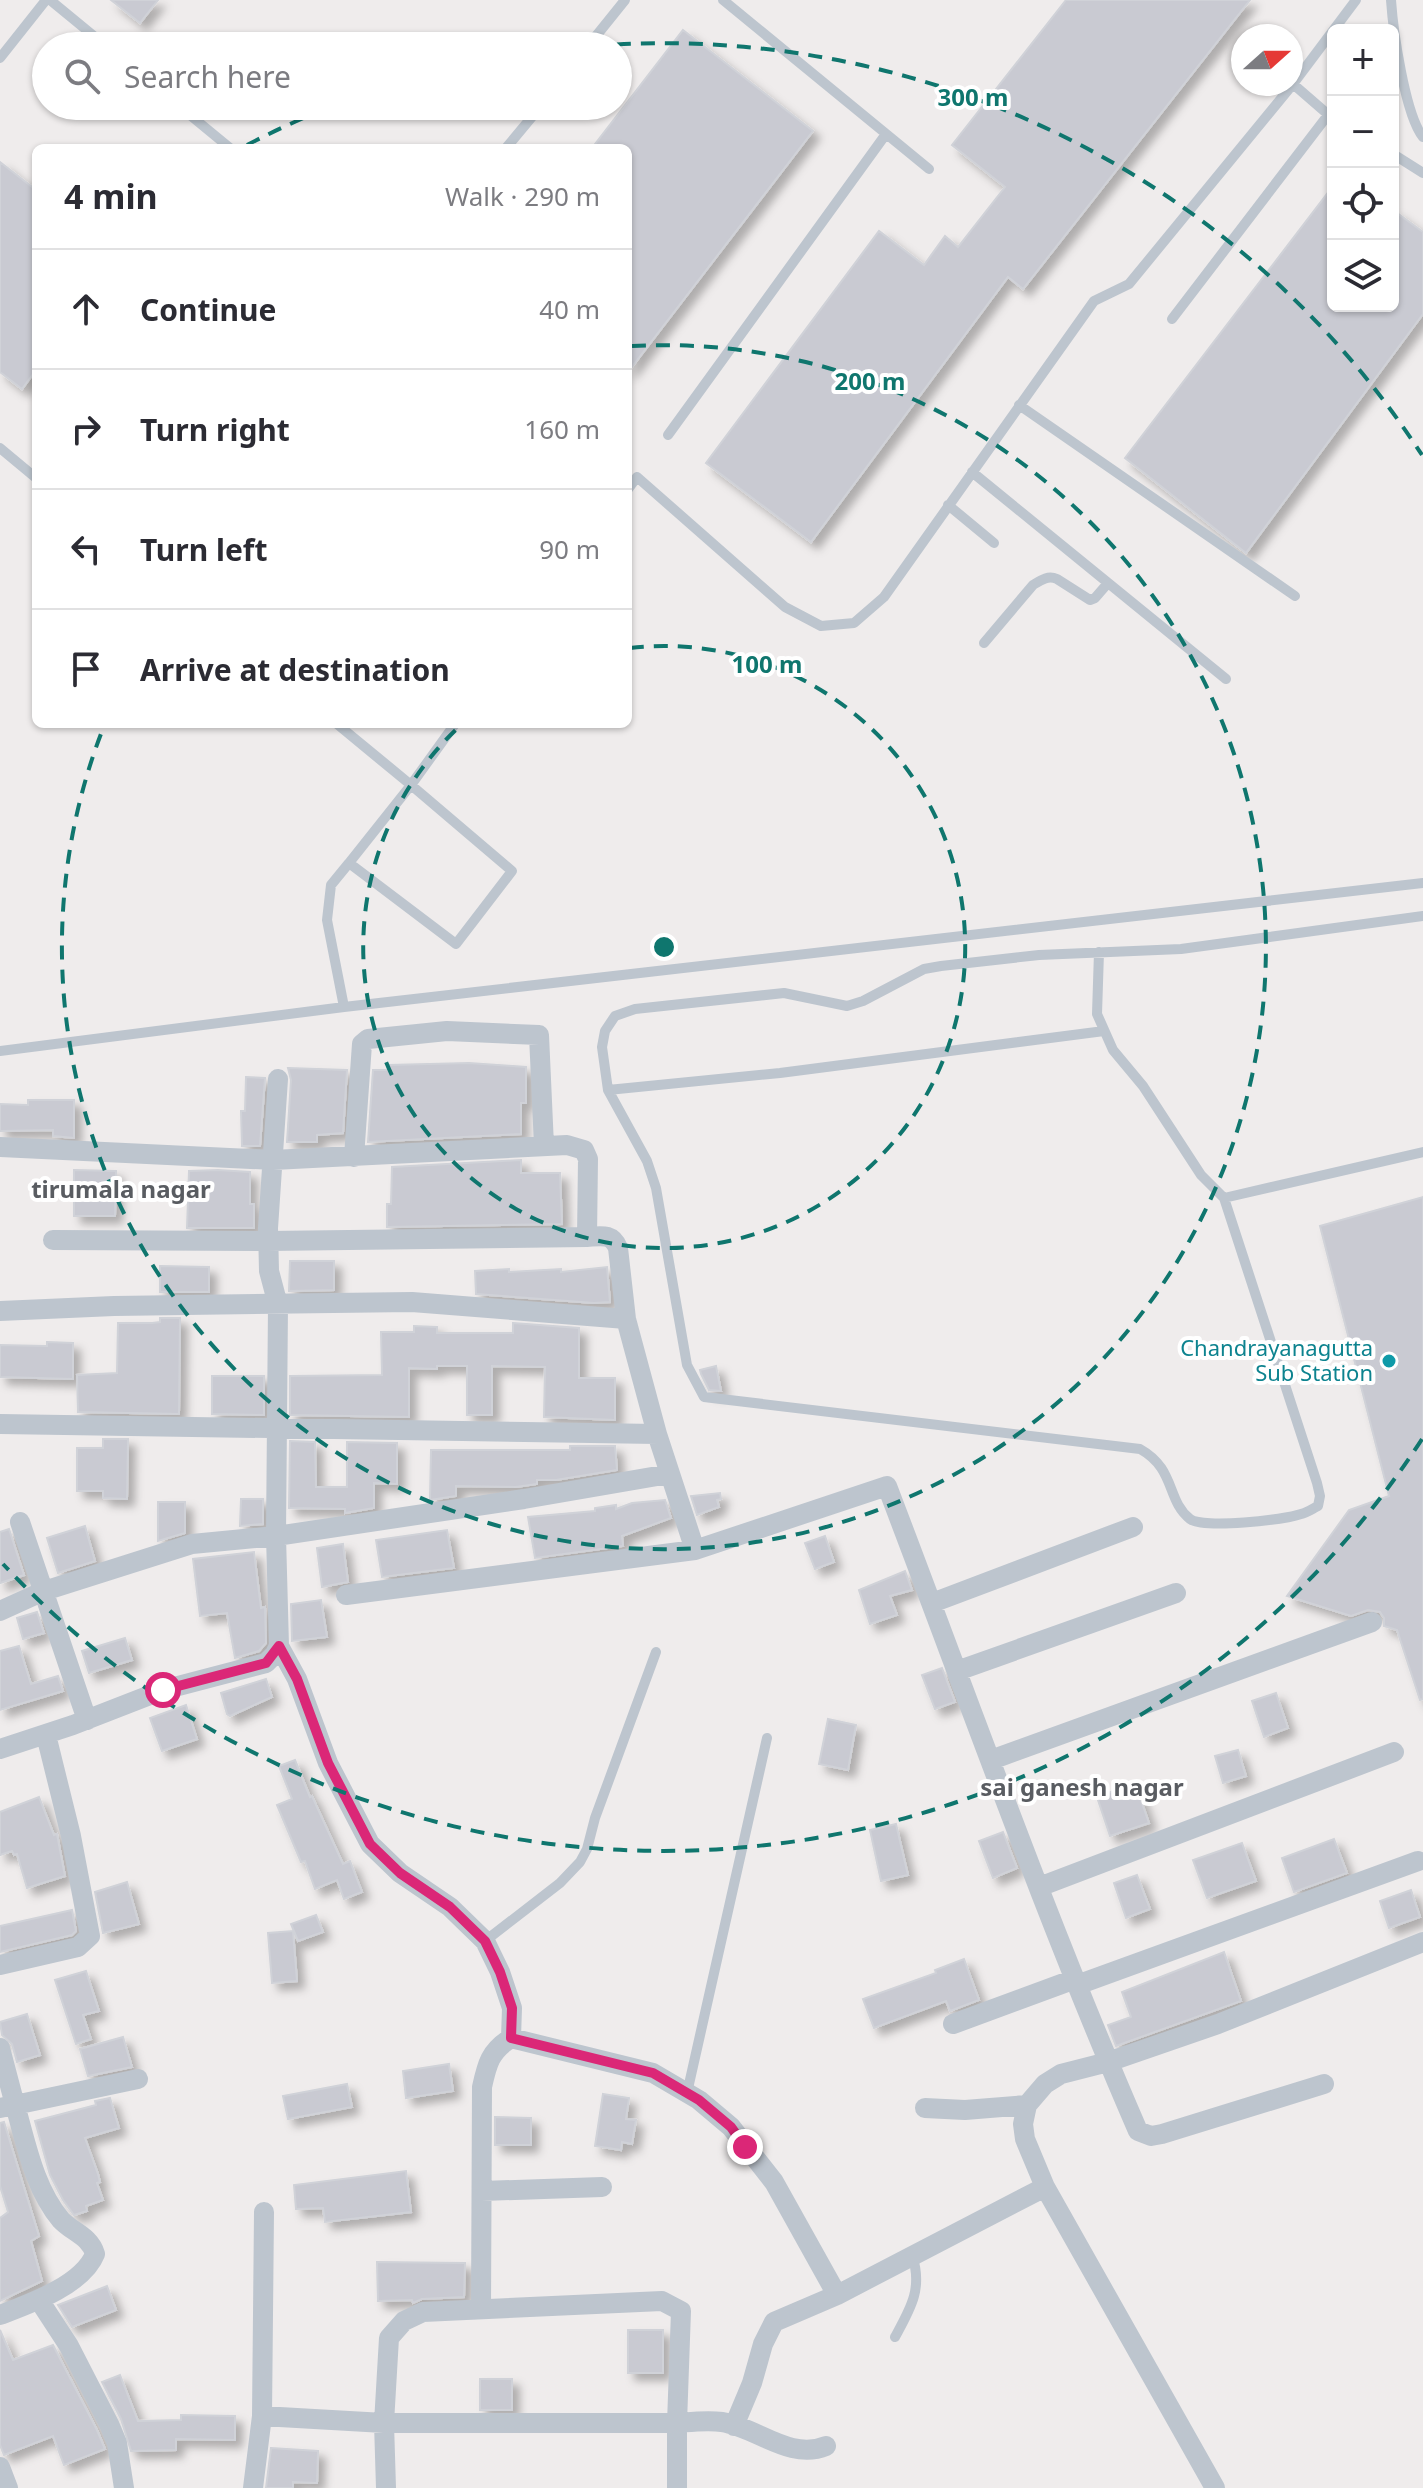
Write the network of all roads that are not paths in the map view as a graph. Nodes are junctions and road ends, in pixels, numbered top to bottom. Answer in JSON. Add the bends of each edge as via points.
{"nodes":[{"id":1,"x":48,"y":0,"type":"edge"},
{"id":2,"x":625,"y":0,"type":"edge"},
{"id":3,"x":723,"y":0,"type":"edge"},
{"id":4,"x":1356,"y":0,"type":"edge"},
{"id":5,"x":1391,"y":0,"type":"edge"},
{"id":6,"x":88,"y":32,"type":"edge"},
{"id":7,"x":599,"y":32,"type":"edge"},
{"id":8,"x":0,"y":58,"type":"edge"},
{"id":9,"x":1303,"y":71,"type":"edge"},
{"id":10,"x":1303,"y":93,"type":"edge"},
{"id":11,"x":1283,"y":96,"type":"edge"},
{"id":12,"x":1327,"y":113,"type":"edge"},
{"id":13,"x":196,"y":120,"type":"edge"},
{"id":14,"x":529,"y":120,"type":"edge"},
{"id":15,"x":1327,"y":120,"type":"edge"},
{"id":16,"x":886,"y":134,"type":"junction"},
{"id":17,"x":1423,"y":137,"type":"edge"},
{"id":18,"x":225,"y":144,"type":"edge"},
{"id":19,"x":509,"y":144,"type":"edge"},
{"id":20,"x":1399,"y":158,"type":"edge"},
{"id":21,"x":929,"y":169,"type":"dead end"},
{"id":22,"x":1423,"y":173,"type":"edge"},
{"id":23,"x":1172,"y":319,"type":"dead end"},
{"id":24,"x":1019,"y":405,"type":"junction"},
{"id":25,"x":668,"y":435,"type":"dead end"},
{"id":26,"x":0,"y":448,"type":"edge"},
{"id":27,"x":972,"y":472,"type":"junction"},
{"id":28,"x":632,"y":474,"type":"edge"},
{"id":29,"x":32,"y":475,"type":"edge"},
{"id":30,"x":948,"y":505,"type":"junction"},
{"id":31,"x":994,"y":543,"type":"dead end"},
{"id":32,"x":1108,"y":583,"type":"junction"},
{"id":33,"x":1295,"y":596,"type":"dead end"},
{"id":34,"x":984,"y":643,"type":"dead end"},
{"id":35,"x":1226,"y":679,"type":"dead end"},
{"id":36,"x":342,"y":728,"type":"edge"},
{"id":37,"x":452,"y":728,"type":"edge"},
{"id":38,"x":411,"y":785,"type":"junction"},
{"id":39,"x":349,"y":863,"type":"junction"},
{"id":40,"x":1423,"y":883,"type":"edge"},
{"id":41,"x":1423,"y":916,"type":"edge"},
{"id":42,"x":1099,"y":952,"type":"junction"},
{"id":43,"x":344,"y":1007,"type":"junction"},
{"id":44,"x":1104,"y":1031,"type":"junction"},
{"id":45,"x":0,"y":1051,"type":"edge"},
{"id":46,"x":278,"y":1079,"type":"dead end"},
{"id":47,"x":608,"y":1090,"type":"junction"},
{"id":48,"x":544,"y":1146,"type":"junction"},
{"id":49,"x":0,"y":1147,"type":"edge"},
{"id":50,"x":1423,"y":1152,"type":"edge"},
{"id":51,"x":354,"y":1157,"type":"junction"},
{"id":52,"x":273,"y":1160,"type":"junction"},
{"id":53,"x":1224,"y":1198,"type":"junction"},
{"id":54,"x":587,"y":1237,"type":"junction"},
{"id":55,"x":53,"y":1240,"type":"dead end"},
{"id":56,"x":268,"y":1241,"type":"junction"},
{"id":57,"x":278,"y":1305,"type":"junction"},
{"id":58,"x":0,"y":1311,"type":"edge"},
{"id":59,"x":626,"y":1319,"type":"junction"},
{"id":60,"x":0,"y":1424,"type":"edge"},
{"id":61,"x":276,"y":1428,"type":"junction"},
{"id":62,"x":657,"y":1434,"type":"junction"},
{"id":63,"x":669,"y":1474,"type":"junction"},
{"id":64,"x":20,"y":1522,"type":"dead end"},
{"id":65,"x":1133,"y":1527,"type":"dead end"},
{"id":66,"x":276,"y":1536,"type":"junction"},
{"id":67,"x":695,"y":1550,"type":"junction"},
{"id":68,"x":44,"y":1591,"type":"junction"},
{"id":69,"x":1176,"y":1593,"type":"dead end"},
{"id":70,"x":346,"y":1595,"type":"dead end"},
{"id":71,"x":932,"y":1603,"type":"junction"},
{"id":72,"x":0,"y":1611,"type":"edge"},
{"id":73,"x":1372,"y":1622,"type":"dead end"},
{"id":74,"x":279,"y":1646,"type":"junction"},
{"id":75,"x":656,"y":1652,"type":"dead end"},
{"id":76,"x":957,"y":1671,"type":"junction"},
{"id":77,"x":87,"y":1720,"type":"junction"},
{"id":78,"x":46,"y":1735,"type":"junction"},
{"id":79,"x":767,"y":1738,"type":"dead end"},
{"id":80,"x":0,"y":1749,"type":"edge"},
{"id":81,"x":1394,"y":1752,"type":"dead end"},
{"id":82,"x":991,"y":1760,"type":"junction"},
{"id":83,"x":1418,"y":1861,"type":"dead end"},
{"id":84,"x":1039,"y":1887,"type":"junction"},
{"id":85,"x":485,"y":1941,"type":"junction"},
{"id":86,"x":1423,"y":1942,"type":"edge"},
{"id":87,"x":0,"y":1965,"type":"edge"},
{"id":88,"x":1076,"y":1982,"type":"junction"},
{"id":89,"x":953,"y":2024,"type":"dead end"},
{"id":90,"x":511,"y":2038,"type":"junction"},
{"id":91,"x":0,"y":2048,"type":"edge"},
{"id":92,"x":1108,"y":2062,"type":"junction"},
{"id":93,"x":138,"y":2079,"type":"dead end"},
{"id":94,"x":1324,"y":2084,"type":"dead end"},
{"id":95,"x":687,"y":2093,"type":"junction"},
{"id":96,"x":1027,"y":2105,"type":"junction"},
{"id":97,"x":8,"y":2106,"type":"edge"},
{"id":98,"x":925,"y":2108,"type":"dead end"},
{"id":99,"x":602,"y":2187,"type":"dead end"},
{"id":100,"x":1045,"y":2187,"type":"junction"},
{"id":101,"x":482,"y":2191,"type":"junction"},
{"id":102,"x":264,"y":2212,"type":"dead end"},
{"id":103,"x":912,"y":2255,"type":"junction"},
{"id":104,"x":837,"y":2295,"type":"junction"},
{"id":105,"x":39,"y":2300,"type":"junction"},
{"id":106,"x":481,"y":2309,"type":"junction"},
{"id":107,"x":0,"y":2315,"type":"edge"},
{"id":108,"x":895,"y":2337,"type":"dead end"},
{"id":109,"x":262,"y":2416,"type":"junction"},
{"id":110,"x":384,"y":2423,"type":"junction"},
{"id":111,"x":677,"y":2423,"type":"junction"},
{"id":112,"x":734,"y":2426,"type":"junction"},
{"id":113,"x":826,"y":2446,"type":"dead end"},
{"id":114,"x":0,"y":2467,"type":"edge"},
{"id":115,"x":8,"y":2488,"type":"edge"},
{"id":116,"x":124,"y":2488,"type":"edge"},
{"id":117,"x":253,"y":2488,"type":"edge"},
{"id":118,"x":386,"y":2488,"type":"edge"},
{"id":119,"x":677,"y":2488,"type":"edge"},
{"id":120,"x":1215,"y":2488,"type":"edge"}],
"edges":[{"from":1,"to":6,"type":"lane"},
{"from":1,"to":8,"type":"lane"},
{"from":2,"to":7,"type":"lane"},
{"from":3,"to":16,"type":"lane"},
{"from":4,"to":9,"type":"lane"},
{"from":5,"to":17,"type":"lane","via":[[1404,80],[1415,127]]},
{"from":10,"to":12,"type":"lane"},
{"from":11,"to":24,"type":"lane","via":[[1129,284],[1094,301]]},
{"from":13,"to":18,"type":"lane"},
{"from":14,"to":19,"type":"lane"},
{"from":15,"to":23,"type":"lane"},
{"from":16,"to":21,"type":"lane"},
{"from":16,"to":25,"type":"lane"},
{"from":20,"to":22,"type":"lane"},
{"from":24,"to":27,"type":"lane"},
{"from":24,"to":33,"type":"lane"},
{"from":26,"to":29,"type":"lane"},
{"from":27,"to":30,"type":"lane"},
{"from":27,"to":32,"type":"lane"},
{"from":28,"to":30,"type":"lane","via":[[785,607],[821,626],[854,623],[884,597]]},
{"from":30,"to":31,"type":"lane"},
{"from":32,"to":34,"type":"lane","via":[[1090,600],[1057,579],[1041,580]]},
{"from":32,"to":35,"type":"lane"},
{"from":36,"to":38,"type":"lane"},
{"from":37,"to":38,"type":"lane"},
{"from":38,"to":39,"type":"lane"},
{"from":38,"to":39,"type":"lane","via":[[512,871],[456,944]]},
{"from":39,"to":43,"type":"lane","via":[[331,885],[327,920]]},
{"from":40,"to":43,"type":"lane"},
{"from":41,"to":42,"type":"lane","via":[[1181,949]]},
{"from":42,"to":44,"type":"lane","via":[[1097,1014]]},
{"from":42,"to":47,"type":"lane","via":[[924,969],[847,1006],[784,993],[635,1009],[615,1016],[605,1031]]},
{"from":43,"to":45,"type":"lane"},
{"from":44,"to":47,"type":"lane"},
{"from":44,"to":53,"type":"lane","via":[[1201,1175]]},
{"from":46,"to":52,"type":"street"},
{"from":47,"to":53,"type":"lane","via":[[656,1188],[687,1365],[704,1397],[1140,1449],[1161,1464],[1190,1519],[1219,1525],[1299,1515],[1318,1506],[1320,1496]]},
{"from":48,"to":51,"type":"street"},
{"from":48,"to":51,"type":"street","via":[[539,1035],[447,1031],[368,1039],[362,1044]]},
{"from":48,"to":54,"type":"street","via":[[584,1150]]},
{"from":49,"to":52,"type":"street"},
{"from":50,"to":53,"type":"lane"},
{"from":51,"to":52,"type":"street"},
{"from":52,"to":56,"type":"street"},
{"from":54,"to":56,"type":"street"},
{"from":54,"to":59,"type":"street","via":[[605,1235],[615,1241]]},
{"from":55,"to":56,"type":"street"},
{"from":56,"to":57,"type":"street"},
{"from":57,"to":58,"type":"street"},
{"from":57,"to":59,"type":"street","via":[[412,1302]]},
{"from":57,"to":61,"type":"street"},
{"from":59,"to":62,"type":"street"},
{"from":60,"to":61,"type":"street"},
{"from":61,"to":62,"type":"street"},
{"from":61,"to":66,"type":"street"},
{"from":62,"to":63,"type":"street"},
{"from":63,"to":66,"type":"street"},
{"from":63,"to":67,"type":"street"},
{"from":64,"to":68,"type":"street"},
{"from":65,"to":71,"type":"street"},
{"from":66,"to":68,"type":"street","via":[[192,1544]]},
{"from":66,"to":74,"type":"street"},
{"from":67,"to":70,"type":"street"},
{"from":67,"to":71,"type":"street","via":[[887,1486]]},
{"from":68,"to":72,"type":"street"},
{"from":68,"to":77,"type":"street"},
{"from":69,"to":76,"type":"street"},
{"from":71,"to":76,"type":"street"},
{"from":73,"to":82,"type":"street"},
{"from":74,"to":77,"type":"street","via":[[266,1663],[163,1690]]},
{"from":74,"to":85,"type":"street","via":[[328,1763],[370,1844]]},
{"from":75,"to":85,"type":"lane","via":[[580,1862]]},
{"from":76,"to":82,"type":"street"},
{"from":77,"to":78,"type":"street"},
{"from":78,"to":80,"type":"street"},
{"from":78,"to":87,"type":"street","via":[[90,1936],[78,1947]]},
{"from":79,"to":95,"type":"lane"},
{"from":81,"to":84,"type":"street"},
{"from":82,"to":84,"type":"street"},
{"from":83,"to":88,"type":"street"},
{"from":84,"to":88,"type":"street"},
{"from":85,"to":90,"type":"street","via":[[512,2008]]},
{"from":86,"to":92,"type":"street"},
{"from":88,"to":89,"type":"street"},
{"from":88,"to":92,"type":"street"},
{"from":90,"to":95,"type":"street","via":[[653,2073]]},
{"from":90,"to":101,"type":"street","via":[[488,2058],[482,2087]]},
{"from":91,"to":97,"type":"street"},
{"from":92,"to":94,"type":"street","via":[[1138,2131],[1151,2136]]},
{"from":92,"to":96,"type":"street","via":[[1061,2074]]},
{"from":93,"to":97,"type":"street"},
{"from":95,"to":104,"type":"street","via":[[731,2127],[774,2182]]},
{"from":96,"to":98,"type":"street"},
{"from":96,"to":100,"type":"street","via":[[1025,2139]]},
{"from":97,"to":105,"type":"street","via":[[37,2180],[61,2220],[93,2246],[95,2254],[64,2286]]},
{"from":99,"to":101,"type":"street"},
{"from":100,"to":103,"type":"street"},
{"from":100,"to":120,"type":"street"},
{"from":101,"to":106,"type":"street"},
{"from":102,"to":109,"type":"street"},
{"from":103,"to":104,"type":"street"},
{"from":103,"to":108,"type":"lane","via":[[918,2273],[912,2306]]},
{"from":104,"to":112,"type":"street","via":[[774,2322]]},
{"from":105,"to":107,"type":"street"},
{"from":105,"to":116,"type":"street","via":[[109,2424]]},
{"from":106,"to":110,"type":"street","via":[[423,2312],[404,2321],[389,2338]]},
{"from":106,"to":111,"type":"street","via":[[662,2301],[674,2305],[681,2311]]},
{"from":109,"to":110,"type":"street"},
{"from":109,"to":117,"type":"street"},
{"from":110,"to":111,"type":"street"},
{"from":110,"to":118,"type":"street"},
{"from":111,"to":112,"type":"street"},
{"from":111,"to":119,"type":"street"},
{"from":112,"to":113,"type":"street","via":[[792,2449]]},
{"from":114,"to":115,"type":"street"}]}
